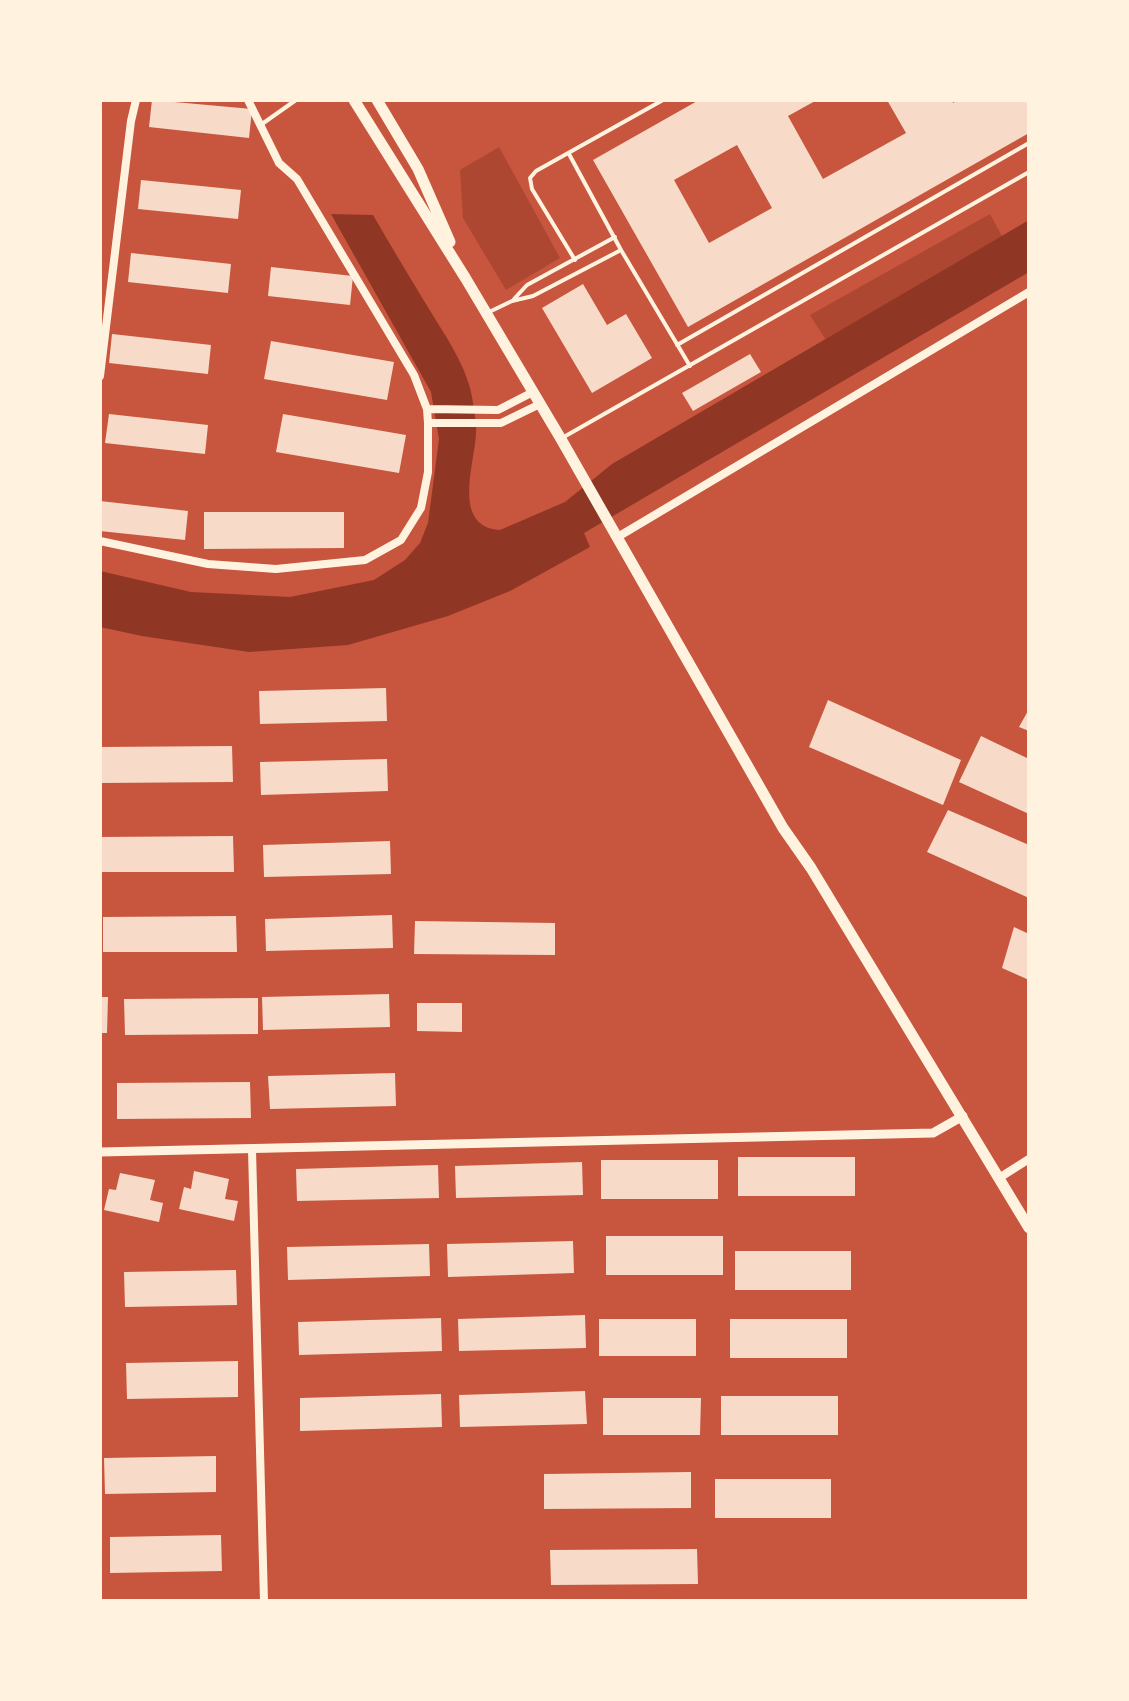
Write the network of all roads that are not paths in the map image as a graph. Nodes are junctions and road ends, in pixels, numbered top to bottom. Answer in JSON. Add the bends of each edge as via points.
{"nodes":[{"id":1,"x":136,"y":100,"type":"edge"},
{"id":2,"x":248,"y":100,"type":"edge"},
{"id":3,"x":296,"y":100,"type":"edge"},
{"id":4,"x":354,"y":100,"type":"edge"},
{"id":5,"x":377,"y":100,"type":"edge"},
{"id":6,"x":663,"y":100,"type":"edge"},
{"id":7,"x":261,"y":125,"type":"junction"},
{"id":8,"x":1029,"y":143,"type":"edge"},
{"id":9,"x":569,"y":154,"type":"junction"},
{"id":10,"x":1029,"y":172,"type":"edge"},
{"id":11,"x":615,"y":237,"type":"junction"},
{"id":12,"x":621,"y":250,"type":"junction"},
{"id":13,"x":575,"y":260,"type":"junction"},
{"id":14,"x":466,"y":279,"type":"junction"},
{"id":15,"x":1029,"y":292,"type":"edge"},
{"id":16,"x":512,"y":301,"type":"junction"},
{"id":17,"x":487,"y":313,"type":"junction"},
{"id":18,"x":677,"y":345,"type":"junction"},
{"id":19,"x":690,"y":366,"type":"junction"},
{"id":20,"x":100,"y":376,"type":"edge"},
{"id":21,"x":533,"y":392,"type":"junction"},
{"id":22,"x":540,"y":404,"type":"junction"},
{"id":23,"x":427,"y":409,"type":"junction"},
{"id":24,"x":428,"y":423,"type":"junction"},
{"id":25,"x":564,"y":444,"type":"junction"},
{"id":26,"x":616,"y":538,"type":"junction"},
{"id":27,"x":100,"y":541,"type":"edge"},
{"id":28,"x":963,"y":1116,"type":"junction"},
{"id":29,"x":252,"y":1150,"type":"junction"},
{"id":30,"x":100,"y":1152,"type":"edge"},
{"id":31,"x":1029,"y":1159,"type":"edge"},
{"id":32,"x":999,"y":1178,"type":"junction"},
{"id":33,"x":1029,"y":1228,"type":"edge"},
{"id":34,"x":264,"y":1601,"type":"edge"}],
"edges":[{"from":1,"to":20,"type":"street"},
{"from":2,"to":7,"type":"street"},
{"from":3,"to":7,"type":"lane"},
{"from":4,"to":14,"type":"main road"},
{"from":5,"to":14,"type":"main road","via":[[418,169]]},
{"from":6,"to":9,"type":"lane"},
{"from":7,"to":23,"type":"street","via":[[279,163],[297,179],[414,375]]},
{"from":8,"to":18,"type":"lane"},
{"from":9,"to":11,"type":"lane"},
{"from":9,"to":13,"type":"lane","via":[[536,171],[529,183]]},
{"from":10,"to":19,"type":"lane"},
{"from":11,"to":12,"type":"lane"},
{"from":11,"to":13,"type":"lane"},
{"from":12,"to":16,"type":"lane","via":[[533,296]]},
{"from":12,"to":18,"type":"lane"},
{"from":13,"to":16,"type":"lane","via":[[527,285]]},
{"from":14,"to":17,"type":"main road"},
{"from":15,"to":26,"type":"street"},
{"from":16,"to":17,"type":"lane"},
{"from":17,"to":21,"type":"main road"},
{"from":18,"to":19,"type":"lane"},
{"from":19,"to":25,"type":"lane"},
{"from":21,"to":22,"type":"main road"},
{"from":21,"to":23,"type":"street","via":[[493,411]]},
{"from":22,"to":24,"type":"street","via":[[501,423]]},
{"from":22,"to":25,"type":"main road"},
{"from":23,"to":24,"type":"street"},
{"from":24,"to":27,"type":"street","via":[[428,472],[421,508],[401,540],[365,560],[276,569],[208,564]]},
{"from":25,"to":26,"type":"main road"},
{"from":26,"to":28,"type":"main road","via":[[783,828]]},
{"from":28,"to":29,"type":"street","via":[[933,1133]]},
{"from":28,"to":32,"type":"main road"},
{"from":29,"to":30,"type":"street"},
{"from":29,"to":34,"type":"street"},
{"from":31,"to":32,"type":"street"},
{"from":32,"to":33,"type":"main road"}]}
